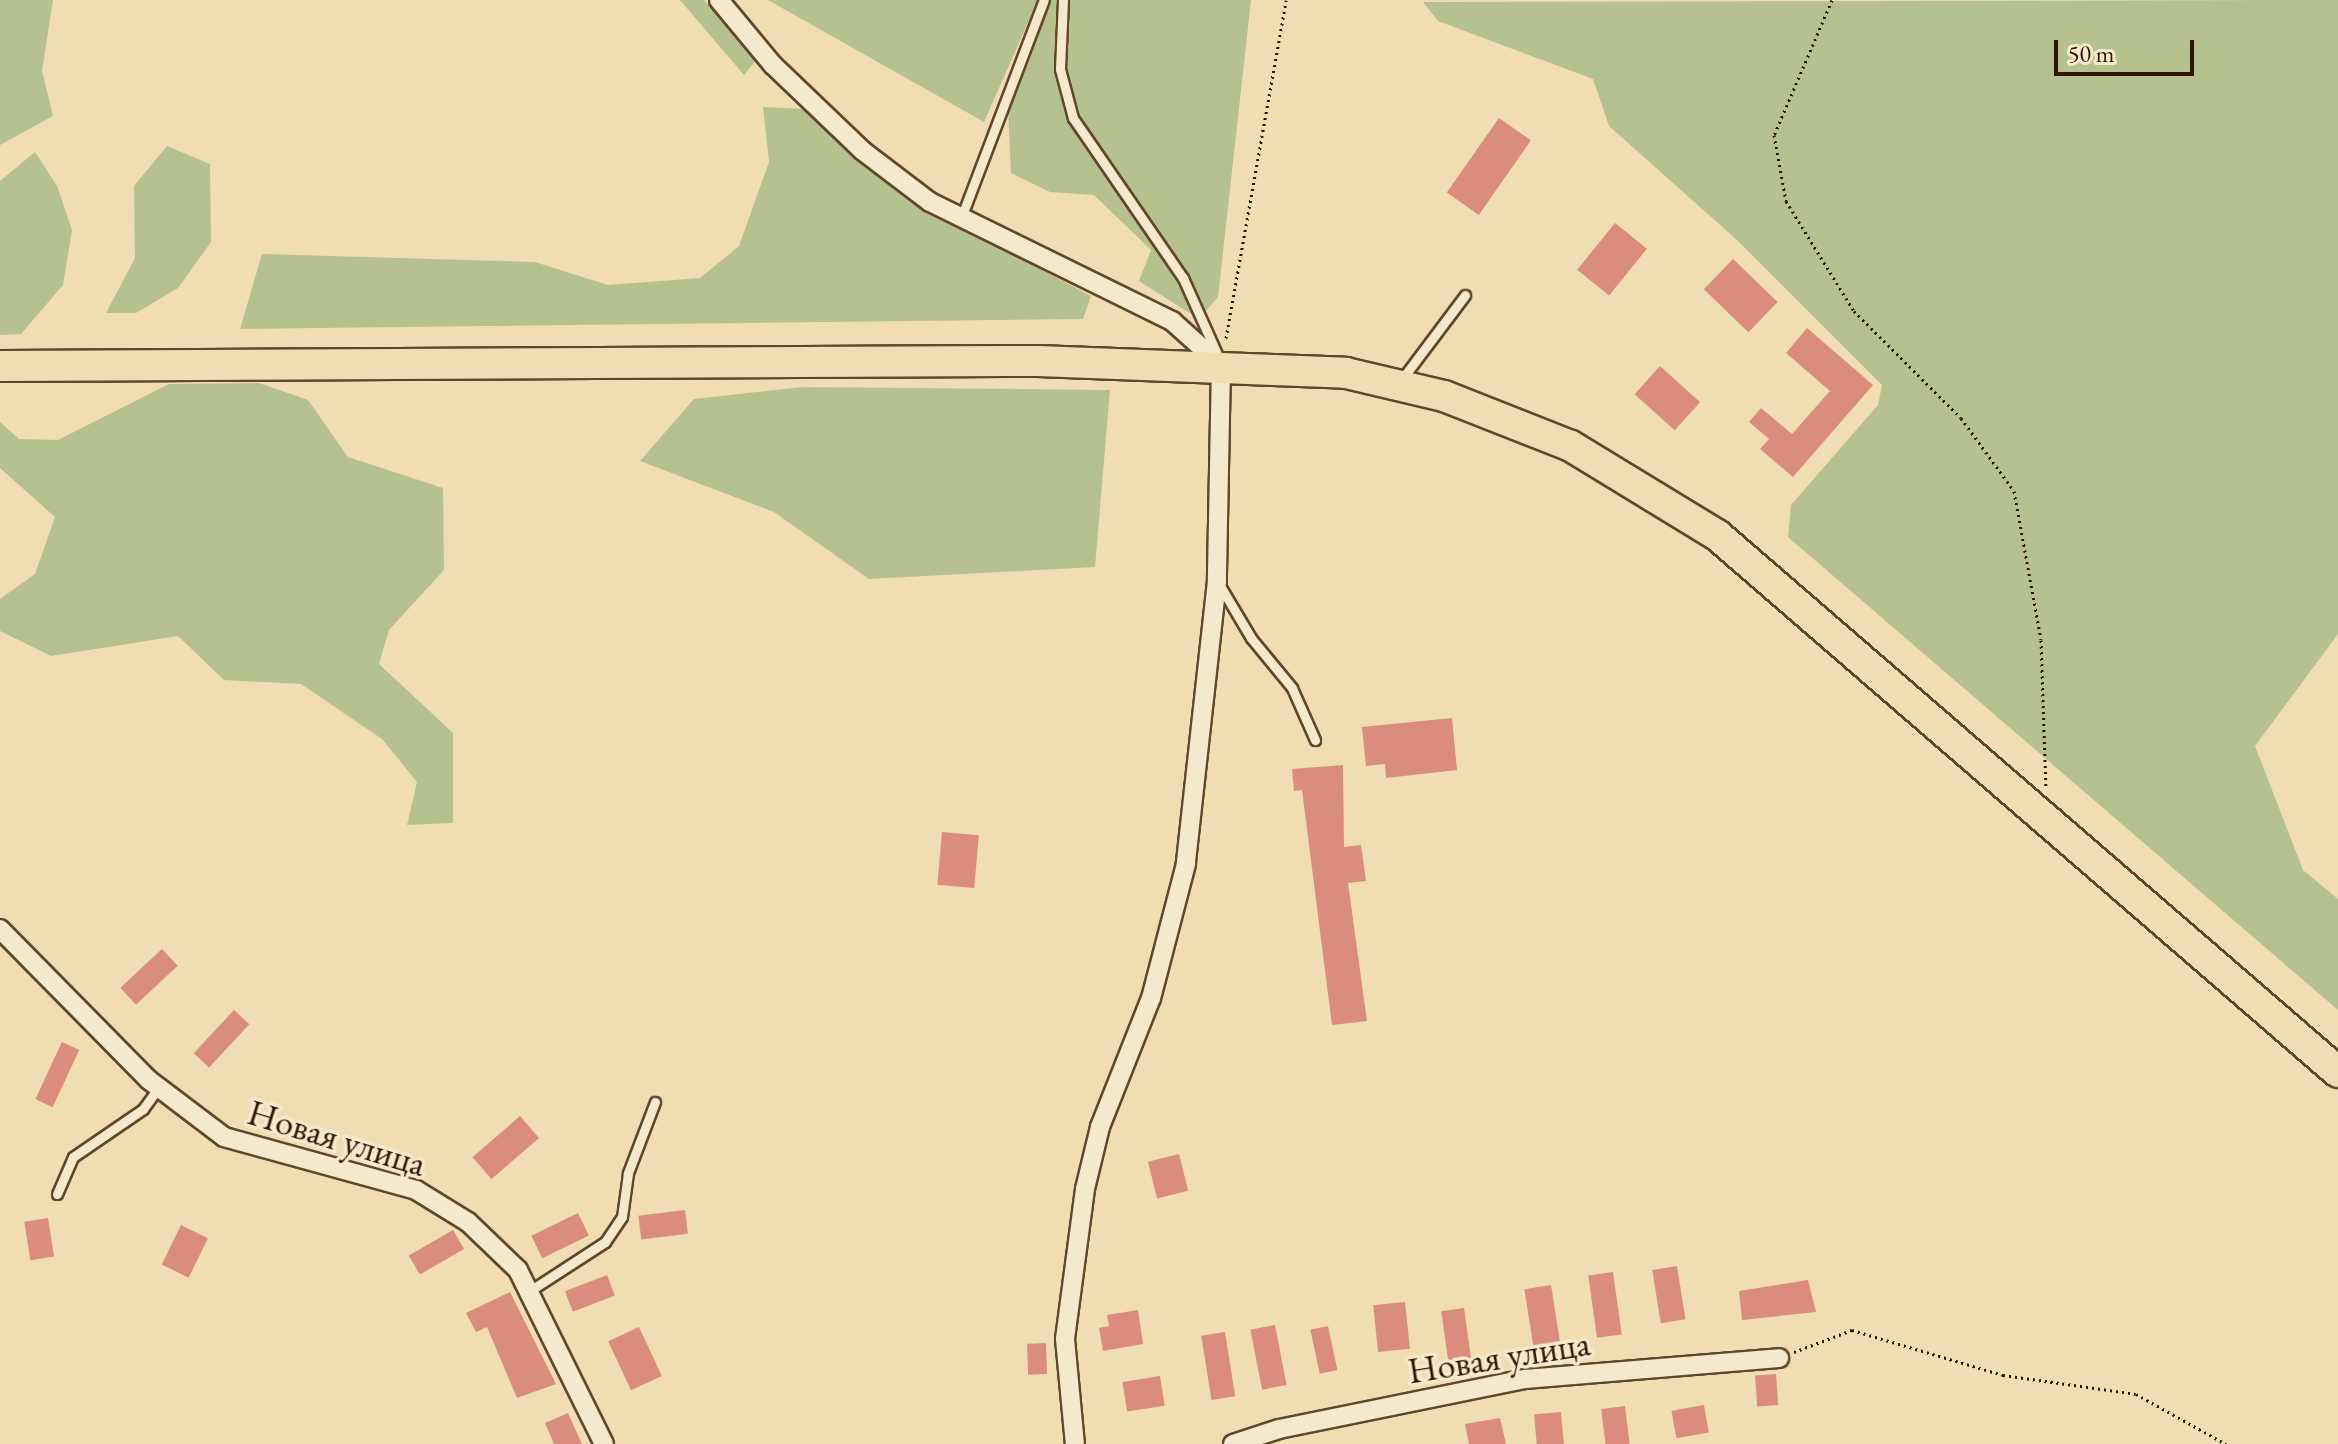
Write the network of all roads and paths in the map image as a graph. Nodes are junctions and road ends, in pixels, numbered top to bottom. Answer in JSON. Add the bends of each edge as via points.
{"nodes":[{"id":1,"x":1044,"y":0,"type":"edge"},
{"id":2,"x":1063,"y":0,"type":"edge"},
{"id":3,"x":1286,"y":0,"type":"edge"},
{"id":4,"x":1832,"y":0,"type":"edge"},
{"id":5,"x":724,"y":1,"type":"edge"},
{"id":6,"x":961,"y":218,"type":"junction"},
{"id":7,"x":1465,"y":295,"type":"dead end"},
{"id":8,"x":1221,"y":365,"type":"junction"},
{"id":9,"x":0,"y":366,"type":"edge"},
{"id":10,"x":1397,"y":385,"type":"junction"},
{"id":11,"x":1217,"y":581,"type":"junction"},
{"id":12,"x":1315,"y":740,"type":"dead end"},
{"id":13,"x":2047,"y":823,"type":"junction"},
{"id":14,"x":0,"y":929,"type":"edge"},
{"id":15,"x":2338,"y":1072,"type":"edge"},
{"id":16,"x":159,"y":1087,"type":"junction"},
{"id":17,"x":655,"y":1102,"type":"dead end"},
{"id":18,"x":57,"y":1194,"type":"dead end"},
{"id":19,"x":528,"y":1292,"type":"junction"},
{"id":20,"x":1779,"y":1358,"type":"joint"},
{"id":21,"x":604,"y":1444,"type":"edge"},
{"id":22,"x":1075,"y":1444,"type":"edge"},
{"id":23,"x":1233,"y":1444,"type":"edge"},
{"id":24,"x":2226,"y":1444,"type":"edge"}],
"edges":[{"from":1,"to":6,"type":"lane"},
{"from":2,"to":8,"type":"lane","via":[[1060,69],[1073,118],[1183,278]]},
{"from":3,"to":8,"type":"path"},
{"from":4,"to":13,"type":"path","via":[[1774,135],[1786,201],[1854,311],[1961,418],[2014,491],[2041,640]]},
{"from":5,"to":6,"type":"street","via":[[773,65],[863,151]]},
{"from":6,"to":8,"type":"street","via":[[1172,321]]},
{"from":7,"to":10,"type":"lane"},
{"from":8,"to":9,"type":"main road"},
{"from":8,"to":10,"type":"main road","via":[[1346,373]]},
{"from":8,"to":11,"type":"street"},
{"from":10,"to":13,"type":"main road","via":[[1444,396],[1571,446],[1717,535]]},
{"from":11,"to":12,"type":"lane","via":[[1251,638],[1292,688]]},
{"from":11,"to":22,"type":"street","via":[[1186,864],[1151,998],[1100,1127],[1085,1189],[1065,1339]]},
{"from":13,"to":15,"type":"main road"},
{"from":14,"to":16,"type":"street","name":"Новая улица"},
{"from":16,"to":18,"type":"lane","via":[[143,1109],[73,1157]]},
{"from":16,"to":19,"type":"street","name":"Новая улица","via":[[224,1137],[416,1190],[468,1222],[518,1270]]},
{"from":17,"to":19,"type":"lane","via":[[613,1230],[575,1266]]},
{"from":19,"to":21,"type":"street","name":"Новая улица"},
{"from":20,"to":23,"type":"street","name":"Новая улица","via":[[1525,1379],[1279,1429]]},
{"from":20,"to":24,"type":"path","via":[[1852,1330],[2003,1375],[2136,1394]]}]}
